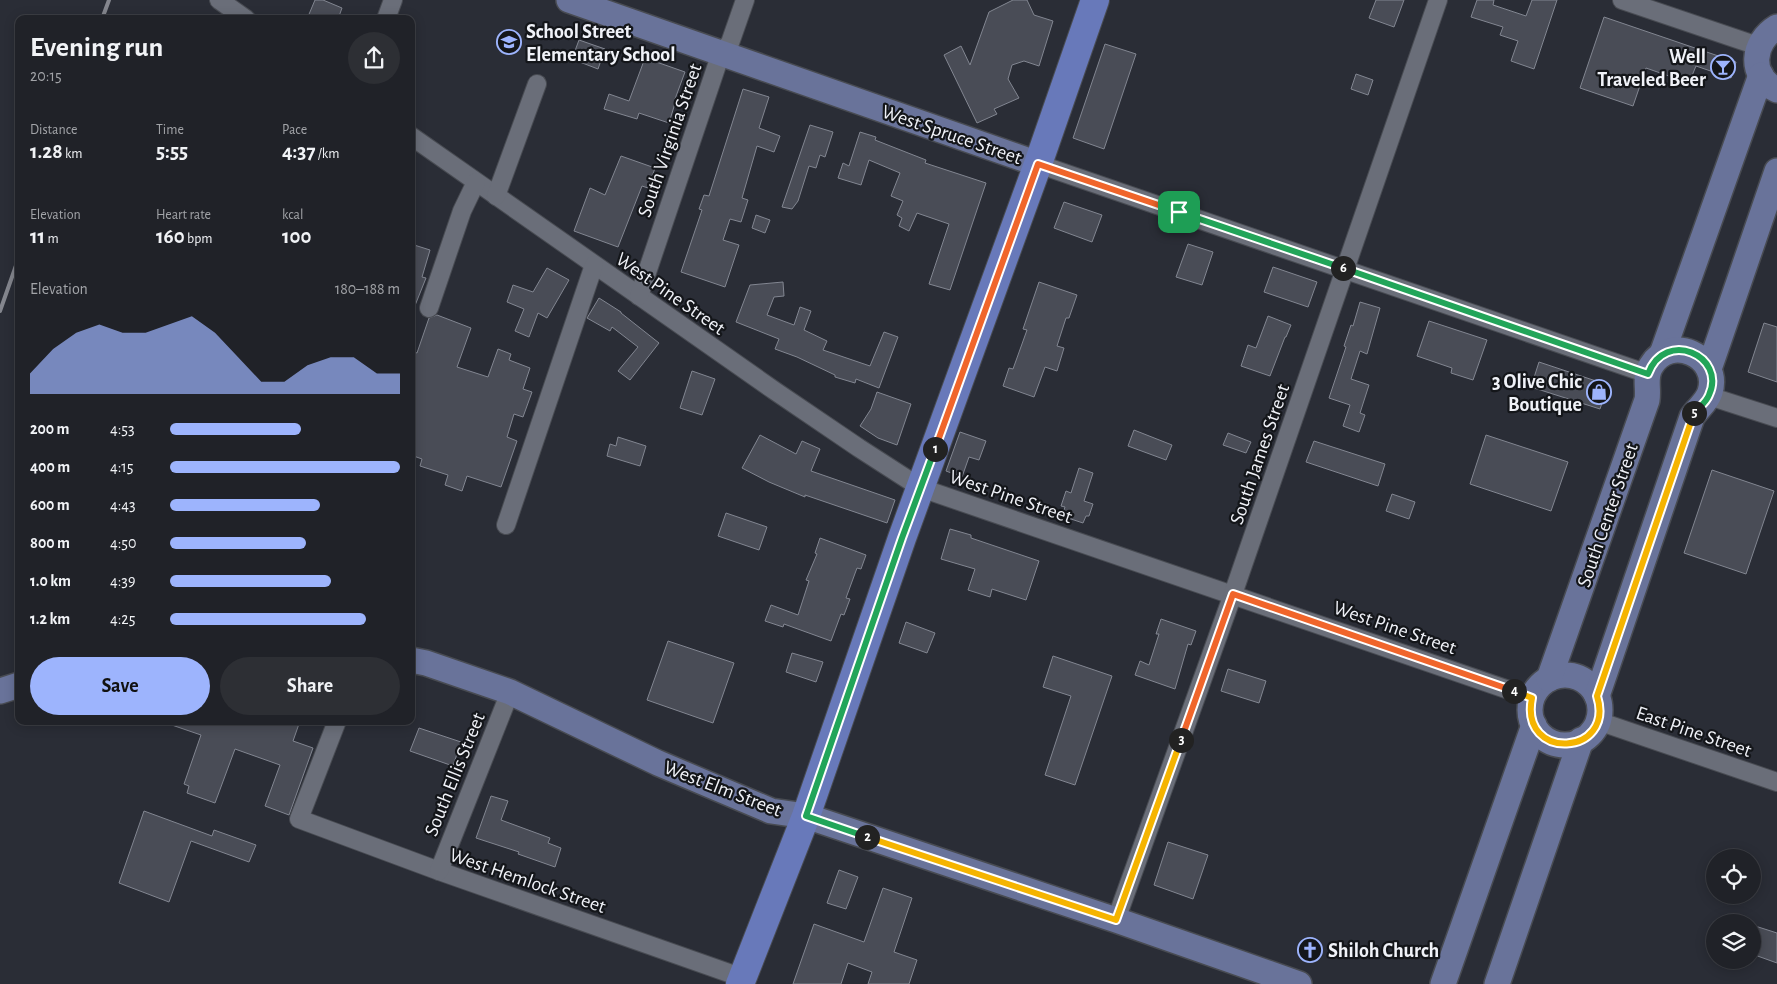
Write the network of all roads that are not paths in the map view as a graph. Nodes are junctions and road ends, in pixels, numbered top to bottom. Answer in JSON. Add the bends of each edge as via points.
{"nodes":[{"id":1,"x":219,"y":0,"type":"edge"},
{"id":2,"x":393,"y":0,"type":"edge"},
{"id":3,"x":569,"y":0,"type":"edge"},
{"id":4,"x":745,"y":0,"type":"edge"},
{"id":5,"x":1094,"y":0,"type":"edge"},
{"id":6,"x":1438,"y":0,"type":"edge"},
{"id":7,"x":1622,"y":0,"type":"edge"},
{"id":8,"x":240,"y":15,"type":"edge"},
{"id":9,"x":387,"y":15,"type":"edge"},
{"id":10,"x":1772,"y":31,"type":"edge"},
{"id":11,"x":721,"y":53,"type":"junction"},
{"id":12,"x":1769,"y":82,"type":"edge"},
{"id":13,"x":537,"y":84,"type":"dead end"},
{"id":14,"x":415,"y":139,"type":"edge"},
{"id":15,"x":1038,"y":164,"type":"junction"},
{"id":16,"x":1777,"y":171,"type":"edge"},
{"id":17,"x":476,"y":182,"type":"junction"},
{"id":18,"x":496,"y":196,"type":"junction"},
{"id":19,"x":594,"y":265,"type":"junction"},
{"id":20,"x":1346,"y":268,"type":"junction"},
{"id":21,"x":639,"y":296,"type":"junction"},
{"id":22,"x":429,"y":308,"type":"dead end"},
{"id":23,"x":1655,"y":364,"type":"junction"},
{"id":24,"x":1708,"y":369,"type":"junction"},
{"id":25,"x":1709,"y":396,"type":"junction"},
{"id":26,"x":1777,"y":418,"type":"edge"},
{"id":27,"x":921,"y":488,"type":"junction"},
{"id":28,"x":506,"y":525,"type":"dead end"},
{"id":29,"x":1233,"y":594,"type":"junction"},
{"id":30,"x":415,"y":661,"type":"edge"},
{"id":31,"x":1549,"y":679,"type":"junction"},
{"id":32,"x":15,"y":686,"type":"edge"},
{"id":33,"x":0,"y":691,"type":"edge"},
{"id":34,"x":510,"y":692,"type":"junction"},
{"id":35,"x":1597,"y":696,"type":"junction"},
{"id":36,"x":1532,"y":698,"type":"junction"},
{"id":37,"x":1598,"y":721,"type":"junction"},
{"id":38,"x":336,"y":725,"type":"edge"},
{"id":39,"x":1534,"y":725,"type":"junction"},
{"id":40,"x":1581,"y":740,"type":"junction"},
{"id":41,"x":1777,"y":782,"type":"edge"},
{"id":42,"x":806,"y":816,"type":"junction"},
{"id":43,"x":439,"y":872,"type":"junction"},
{"id":44,"x":1116,"y":920,"type":"junction"},
{"id":45,"x":742,"y":981,"type":"edge"},
{"id":46,"x":1299,"y":984,"type":"edge"},
{"id":47,"x":1443,"y":984,"type":"edge"},
{"id":48,"x":1497,"y":984,"type":"edge"}],
"edges":[{"from":1,"to":8,"type":"street"},
{"from":2,"to":9,"type":"street"},
{"from":3,"to":11,"type":"street","name":"West Spruce Street"},
{"from":4,"to":11,"type":"street","name":"South Virginia Street","via":[[730,43]]},
{"from":5,"to":15,"type":"main road"},
{"from":6,"to":20,"type":"street","name":"South James Street"},
{"from":7,"to":10,"type":"street","via":[[1749,43]]},
{"from":10,"to":12,"type":"street","name":"South Center Street","via":[[1756,60]]},
{"from":11,"to":15,"type":"street","name":"West Spruce Street"},
{"from":11,"to":21,"type":"street","name":"South Virginia Street"},
{"from":12,"to":23,"type":"street","name":"South Center Street"},
{"from":13,"to":18,"type":"street"},
{"from":14,"to":17,"type":"street","name":"West Pine Street"},
{"from":15,"to":20,"type":"street","name":"West Spruce Street"},
{"from":15,"to":27,"type":"main road"},
{"from":16,"to":24,"type":"street"},
{"from":17,"to":18,"type":"street","name":"West Pine Street"},
{"from":17,"to":22,"type":"street","via":[[462,212]]},
{"from":18,"to":19,"type":"street","name":"West Pine Street"},
{"from":19,"to":21,"type":"street","name":"West Pine Street"},
{"from":19,"to":28,"type":"street"},
{"from":20,"to":23,"type":"street","name":"West Spruce Street"},
{"from":20,"to":29,"type":"street","name":"South James Street"},
{"from":21,"to":27,"type":"street","name":"West Pine Street"},
{"from":23,"to":24,"type":"street","via":[[1676,350],[1686,350],[1696,354]]},
{"from":23,"to":31,"type":"street","name":"South Center Street","via":[[1647,400]]},
{"from":24,"to":25,"type":"street","via":[[1712,382]]},
{"from":25,"to":26,"type":"street"},
{"from":25,"to":35,"type":"street","via":[[1692,417]]},
{"from":27,"to":29,"type":"street","name":"West Pine Street"},
{"from":27,"to":42,"type":"main road"},
{"from":29,"to":36,"type":"street","name":"West Pine Street"},
{"from":29,"to":44,"type":"street","name":"South James Street"},
{"from":30,"to":34,"type":"street","name":"West Elm Street"},
{"from":31,"to":35,"type":"street","via":[[1576,677],[1585,681]]},
{"from":31,"to":36,"type":"street","name":"South Center Street"},
{"from":32,"to":33,"type":"street"},
{"from":34,"to":42,"type":"street","name":"West Elm Street","via":[[658,763],[771,811]]},
{"from":34,"to":43,"type":"street","name":"South Ellis Street"},
{"from":35,"to":37,"type":"street"},
{"from":36,"to":39,"type":"street"},
{"from":37,"to":40,"type":"street","via":[[1592,732]]},
{"from":37,"to":41,"type":"street","name":"East Pine Street"},
{"from":38,"to":43,"type":"street","name":"West Hemlock Street","via":[[299,819]]},
{"from":39,"to":40,"type":"street","via":[[1554,743],[1573,744]]},
{"from":39,"to":47,"type":"street"},
{"from":40,"to":48,"type":"street"},
{"from":42,"to":44,"type":"street","name":"West Elm Street"},
{"from":42,"to":45,"type":"main road"},
{"from":43,"to":45,"type":"street","name":"West Hemlock Street"},
{"from":44,"to":46,"type":"street","name":"West Elm Street"}]}
